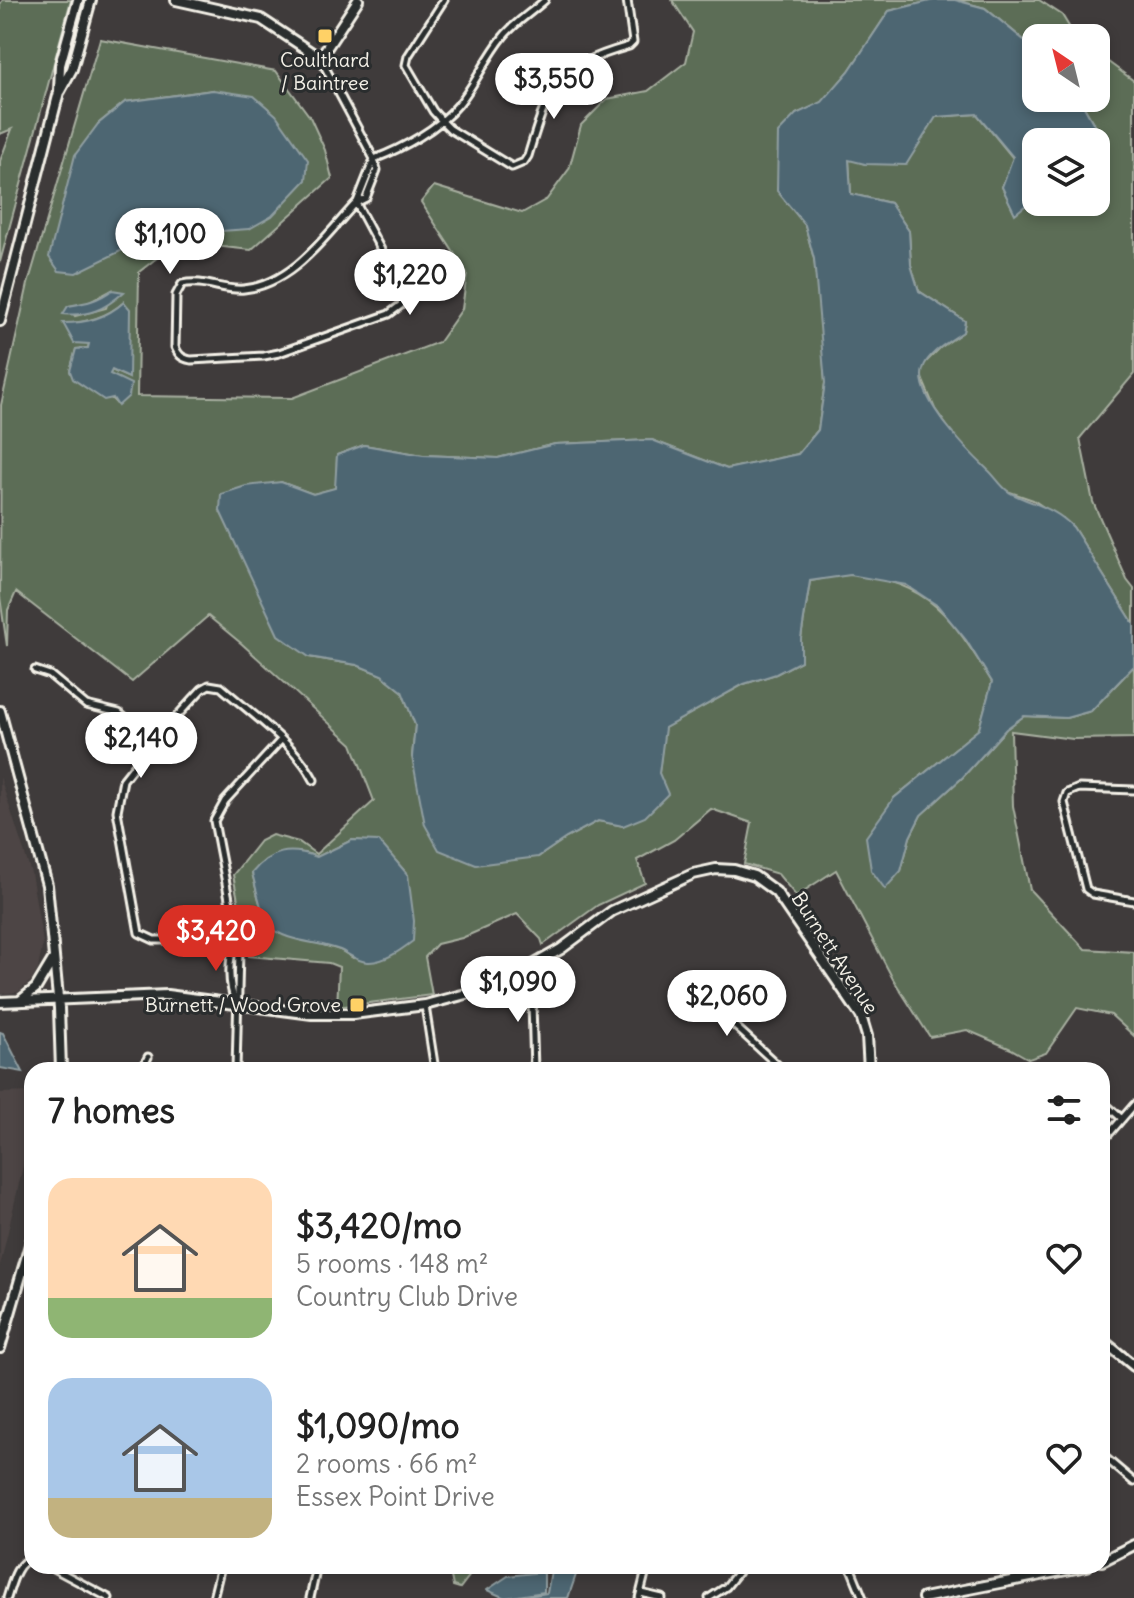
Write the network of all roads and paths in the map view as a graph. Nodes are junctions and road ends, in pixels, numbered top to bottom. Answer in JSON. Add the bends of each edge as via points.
{"nodes":[{"id":1,"x":78,"y":0,"type":"edge"},
{"id":2,"x":91,"y":0,"type":"edge"},
{"id":3,"x":176,"y":0,"type":"edge"},
{"id":4,"x":219,"y":0,"type":"edge"},
{"id":5,"x":358,"y":0,"type":"edge"},
{"id":6,"x":444,"y":0,"type":"edge"},
{"id":7,"x":545,"y":0,"type":"edge"},
{"id":8,"x":627,"y":0,"type":"edge"},
{"id":9,"x":216,"y":11,"type":"junction"},
{"id":10,"x":320,"y":58,"type":"junction"},
{"id":11,"x":59,"y":92,"type":"junction"},
{"id":12,"x":442,"y":121,"type":"junction"},
{"id":13,"x":374,"y":159,"type":"junction"},
{"id":14,"x":356,"y":203,"type":"junction"},
{"id":15,"x":0,"y":321,"type":"edge"},
{"id":16,"x":35,"y":670,"type":"dead end"},
{"id":17,"x":0,"y":711,"type":"edge"},
{"id":18,"x":281,"y":740,"type":"junction"},
{"id":19,"x":153,"y":742,"type":"junction"},
{"id":20,"x":314,"y":780,"type":"dead end"},
{"id":21,"x":1134,"y":790,"type":"edge"},
{"id":22,"x":1134,"y":901,"type":"edge"},
{"id":23,"x":235,"y":940,"type":"junction"},
{"id":24,"x":55,"y":958,"type":"junction"},
{"id":25,"x":519,"y":973,"type":"junction"},
{"id":26,"x":707,"y":984,"type":"dead end"},
{"id":27,"x":58,"y":999,"type":"junction"},
{"id":28,"x":21,"y":1000,"type":"junction"},
{"id":29,"x":0,"y":1002,"type":"edge"},
{"id":30,"x":236,"y":1005,"type":"junction"},
{"id":31,"x":425,"y":1005,"type":"junction"},
{"id":32,"x":148,"y":1057,"type":"dead end"},
{"id":33,"x":61,"y":1062,"type":"edge"},
{"id":34,"x":146,"y":1062,"type":"edge"},
{"id":35,"x":236,"y":1062,"type":"edge"},
{"id":36,"x":434,"y":1062,"type":"edge"},
{"id":37,"x":534,"y":1062,"type":"edge"},
{"id":38,"x":774,"y":1062,"type":"edge"},
{"id":39,"x":869,"y":1062,"type":"edge"},
{"id":40,"x":1134,"y":1105,"type":"edge"},
{"id":41,"x":1110,"y":1108,"type":"edge"},
{"id":42,"x":1122,"y":1119,"type":"junction"},
{"id":43,"x":1110,"y":1133,"type":"edge"},
{"id":44,"x":24,"y":1266,"type":"edge"},
{"id":45,"x":1110,"y":1346,"type":"edge"},
{"id":46,"x":0,"y":1348,"type":"edge"},
{"id":47,"x":1134,"y":1366,"type":"edge"},
{"id":48,"x":1110,"y":1462,"type":"edge"},
{"id":49,"x":1134,"y":1482,"type":"edge"},
{"id":50,"x":1134,"y":1545,"type":"edge"},
{"id":51,"x":1110,"y":1557,"type":"edge"},
{"id":52,"x":24,"y":1560,"type":"edge"},
{"id":53,"x":64,"y":1574,"type":"edge"},
{"id":54,"x":219,"y":1574,"type":"edge"},
{"id":55,"x":315,"y":1574,"type":"edge"},
{"id":56,"x":645,"y":1574,"type":"edge"},
{"id":57,"x":736,"y":1574,"type":"edge"},
{"id":58,"x":853,"y":1574,"type":"edge"},
{"id":59,"x":1036,"y":1574,"type":"edge"},
{"id":60,"x":973,"y":1594,"type":"edge"},
{"id":61,"x":640,"y":1596,"type":"edge"},
{"id":62,"x":7,"y":1598,"type":"edge"},
{"id":63,"x":109,"y":1598,"type":"edge"},
{"id":64,"x":213,"y":1598,"type":"edge"},
{"id":65,"x":310,"y":1598,"type":"edge"},
{"id":66,"x":662,"y":1598,"type":"edge"},
{"id":67,"x":709,"y":1598,"type":"edge"},
{"id":68,"x":863,"y":1598,"type":"edge"},
{"id":69,"x":923,"y":1598,"type":"edge"}],
"edges":[{"from":1,"to":11,"type":"street","via":[[60,65]]},
{"from":2,"to":11,"type":"street","via":[[72,69]]},
{"from":3,"to":9,"type":"street"},
{"from":4,"to":9,"type":"street"},
{"from":5,"to":10,"type":"street"},
{"from":6,"to":12,"type":"street","via":[[406,60]]},
{"from":7,"to":12,"type":"street","via":[[501,39],[458,106]]},
{"from":8,"to":12,"type":"street","via":[[633,42],[588,59],[560,79],[543,107],[528,156],[518,166],[507,165]]},
{"from":9,"to":10,"type":"street","via":[[261,19]]},
{"from":10,"to":13,"type":"street"},
{"from":11,"to":15,"type":"street"},
{"from":12,"to":13,"type":"street"},
{"from":13,"to":14,"type":"street"},
{"from":14,"to":14,"type":"street","via":[[307,256],[270,283],[241,289],[182,284],[176,295],[178,354],[191,360],[279,353],[401,305],[404,293]]},
{"from":16,"to":19,"type":"street","via":[[50,675],[86,705],[119,713]]},
{"from":17,"to":24,"type":"street","via":[[47,885]]},
{"from":18,"to":19,"type":"street","via":[[221,687],[209,685]]},
{"from":18,"to":20,"type":"street"},
{"from":18,"to":23,"type":"street","via":[[225,801],[214,821]]},
{"from":19,"to":23,"type":"street","via":[[123,780],[118,799],[136,926],[149,939]]},
{"from":21,"to":22,"type":"street","via":[[1079,788],[1067,793],[1064,802],[1086,889]]},
{"from":23,"to":30,"type":"street","via":[[230,991]]},
{"from":24,"to":27,"type":"street"},
{"from":24,"to":28,"type":"street","via":[[36,988]]},
{"from":25,"to":31,"type":"street","name":"Burnett Avenue"},
{"from":25,"to":37,"type":"street","via":[[532,1003]]},
{"from":25,"to":39,"type":"street","name":"Burnett Avenue","via":[[612,911],[693,874],[734,870],[765,882],[784,900],[861,1016]]},
{"from":26,"to":38,"type":"street","via":[[712,1005]]},
{"from":27,"to":28,"type":"street","name":"Burnett Avenue"},
{"from":27,"to":30,"type":"street","name":"Burnett Avenue","via":[[167,995]]},
{"from":27,"to":33,"type":"street"},
{"from":28,"to":29,"type":"street","name":"Burnett Avenue"},
{"from":30,"to":31,"type":"street","name":"Burnett Avenue","via":[[331,1014]]},
{"from":30,"to":35,"type":"street"},
{"from":31,"to":36,"type":"street"},
{"from":32,"to":34,"type":"street"},
{"from":40,"to":42,"type":"street"},
{"from":41,"to":42,"type":"street"},
{"from":42,"to":43,"type":"street"},
{"from":44,"to":46,"type":"street"},
{"from":45,"to":47,"type":"street"},
{"from":48,"to":49,"type":"street"},
{"from":50,"to":51,"type":"street"},
{"from":52,"to":62,"type":"street"},
{"from":53,"to":63,"type":"street"},
{"from":54,"to":64,"type":"street"},
{"from":55,"to":65,"type":"street"},
{"from":56,"to":61,"type":"street"},
{"from":57,"to":67,"type":"street"},
{"from":58,"to":68,"type":"street"},
{"from":59,"to":60,"type":"street"},
{"from":60,"to":69,"type":"street"},
{"from":61,"to":66,"type":"street"}]}
